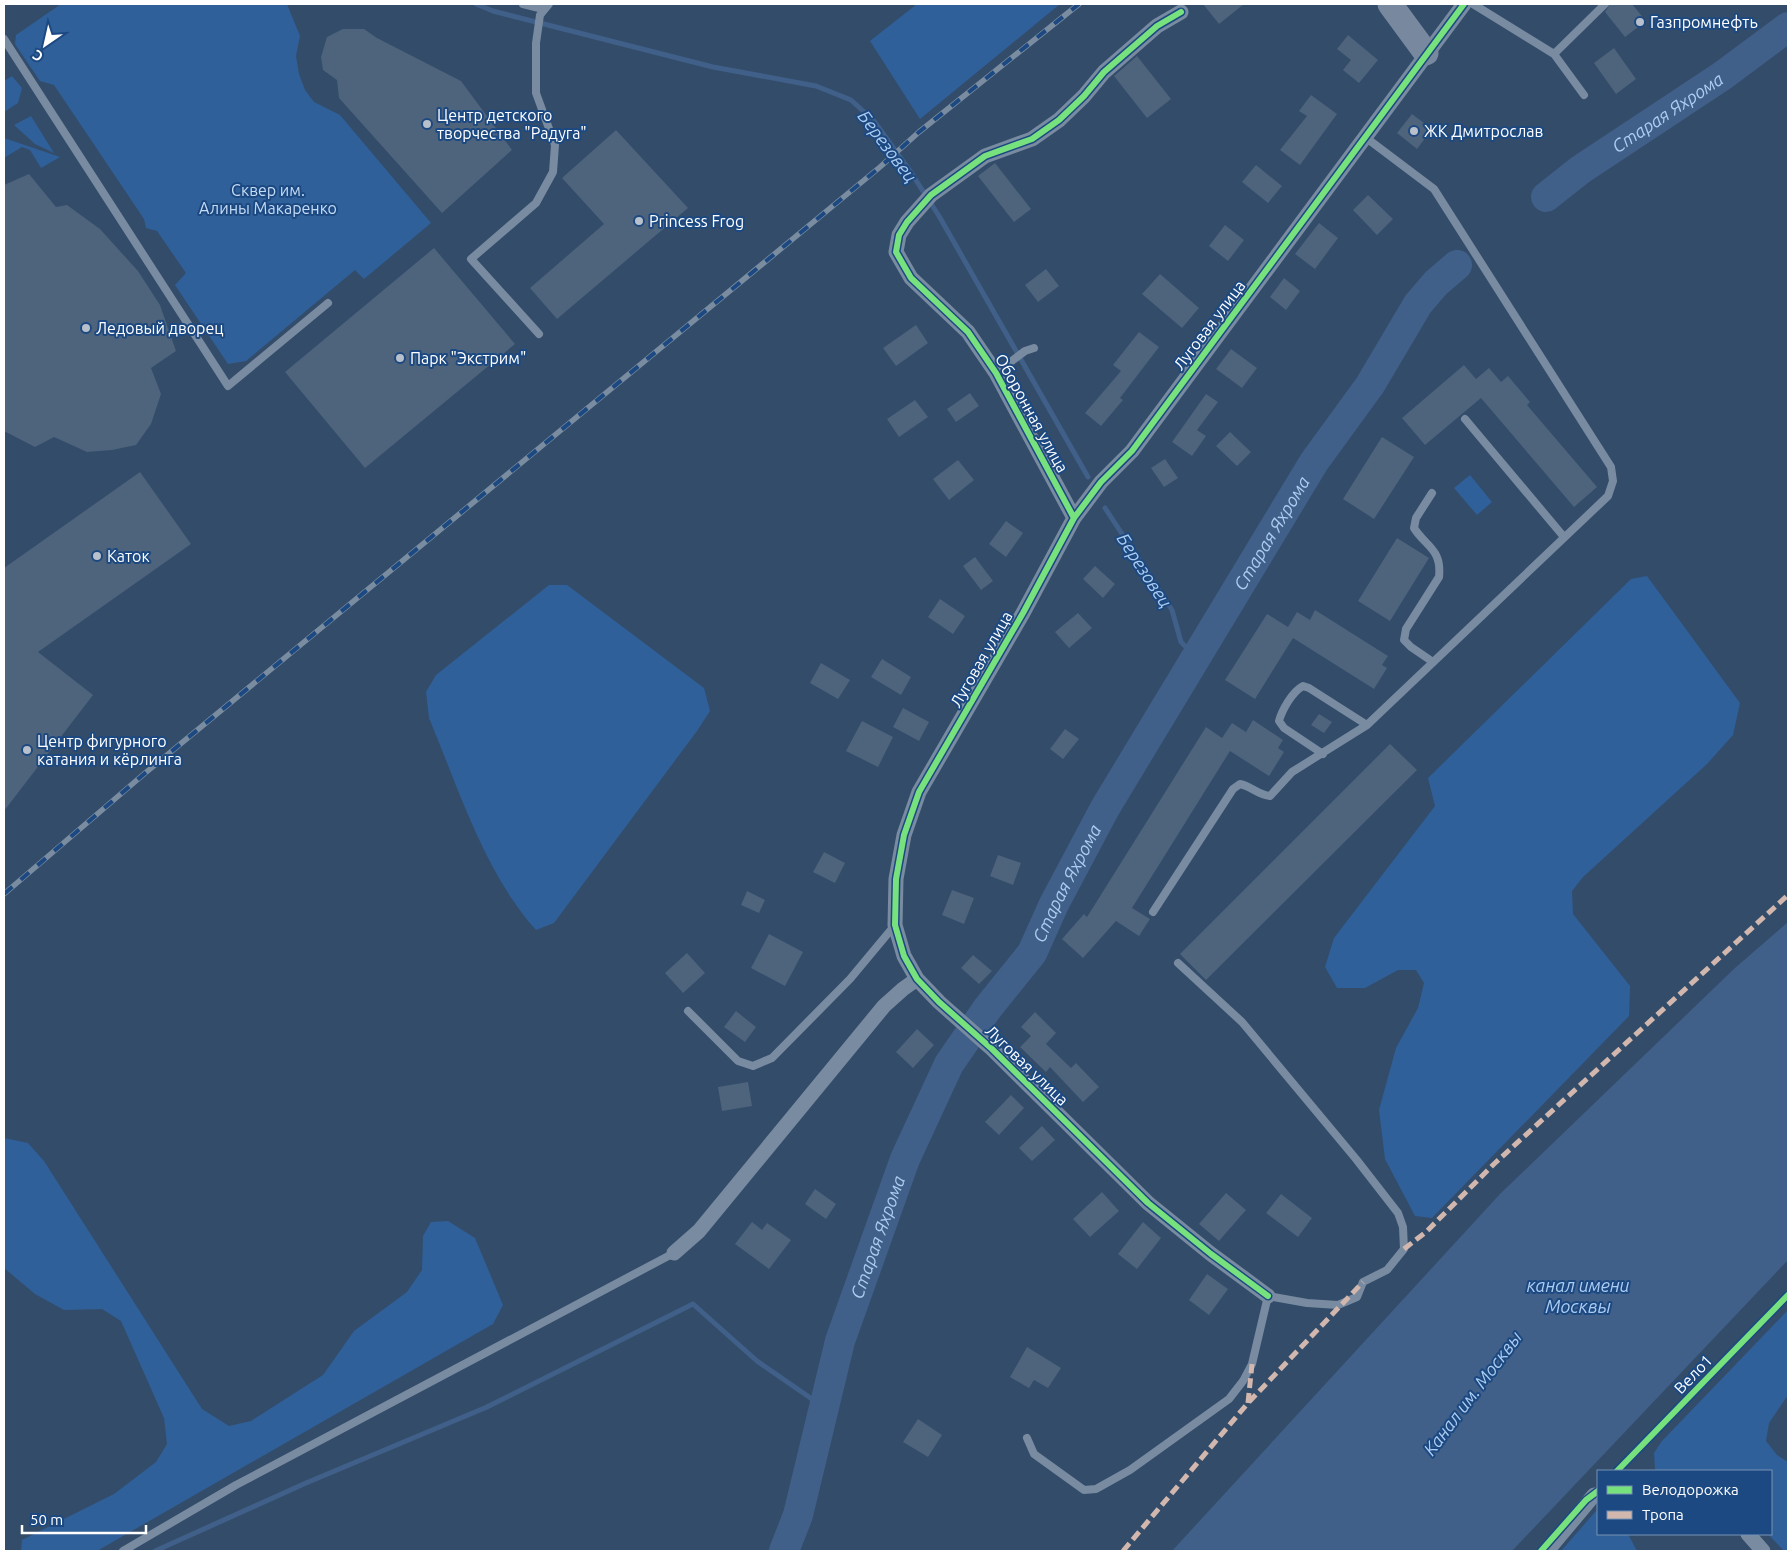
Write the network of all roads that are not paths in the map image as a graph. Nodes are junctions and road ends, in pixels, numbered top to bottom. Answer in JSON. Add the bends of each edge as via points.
{"nodes":[{"id":1,"x":523,"y":4,"type":"edge"},
{"id":2,"x":1390,"y":4,"type":"edge"},
{"id":3,"x":1464,"y":4,"type":"edge"},
{"id":4,"x":1472,"y":4,"type":"edge"},
{"id":5,"x":1605,"y":4,"type":"edge"},
{"id":6,"x":544,"y":9,"type":"edge"},
{"id":7,"x":1181,"y":12,"type":"dead end"},
{"id":8,"x":4,"y":39,"type":"edge"},
{"id":9,"x":1426,"y":54,"type":"junction"},
{"id":10,"x":1554,"y":54,"type":"junction"},
{"id":11,"x":1584,"y":95,"type":"dead end"},
{"id":12,"x":1365,"y":137,"type":"junction"},
{"id":13,"x":328,"y":303,"type":"dead end"},
{"id":14,"x":539,"y":334,"type":"dead end"},
{"id":15,"x":1034,"y":348,"type":"dead end"},
{"id":16,"x":996,"y":373,"type":"junction"},
{"id":17,"x":1465,"y":420,"type":"dead end"},
{"id":18,"x":1432,"y":494,"type":"dead end"},
{"id":19,"x":1074,"y":518,"type":"junction"},
{"id":20,"x":1564,"y":537,"type":"junction"},
{"id":21,"x":1433,"y":662,"type":"junction"},
{"id":22,"x":1367,"y":725,"type":"junction"},
{"id":23,"x":1324,"y":754,"type":"junction"},
{"id":24,"x":1153,"y":912,"type":"dead end"},
{"id":25,"x":895,"y":925,"type":"junction"},
{"id":26,"x":1178,"y":962,"type":"dead end"},
{"id":27,"x":917,"y":980,"type":"junction"},
{"id":28,"x":688,"y":1011,"type":"dead end"},
{"id":29,"x":674,"y":1252,"type":"joint"},
{"id":30,"x":1268,"y":1296,"type":"junction"},
{"id":31,"x":1027,"y":1438,"type":"dead end"},
{"id":32,"x":1597,"y":1495,"type":"edge"},
{"id":33,"x":1749,"y":1535,"type":"edge"},
{"id":34,"x":123,"y":1551,"type":"edge"},
{"id":35,"x":1547,"y":1551,"type":"edge"},
{"id":36,"x":1763,"y":1551,"type":"edge"}],
"edges":[{"from":1,"to":6,"type":"lane"},
{"from":2,"to":9,"type":"main road"},
{"from":3,"to":9,"type":"street","name":"Луговая улица"},
{"from":4,"to":10,"type":"lane"},
{"from":5,"to":10,"type":"lane"},
{"from":6,"to":14,"type":"lane","via":[[536,43],[536,93],[554,145],[553,172],[536,204],[471,259]]},
{"from":7,"to":16,"type":"street","name":"Оборонная улица","via":[[1157,26],[1104,72],[1059,120],[1032,139],[985,156],[927,199],[899,236],[896,252],[911,278],[968,332]]},
{"from":8,"to":13,"type":"lane","via":[[228,386]]},
{"from":9,"to":12,"type":"street","name":"Луговая улица"},
{"from":10,"to":11,"type":"lane"},
{"from":12,"to":19,"type":"street","name":"Луговая улица","via":[[1132,451],[1101,482]]},
{"from":12,"to":20,"type":"lane","via":[[1434,189],[1611,467],[1613,481],[1608,496]]},
{"from":15,"to":16,"type":"lane","via":[[1025,350]]},
{"from":16,"to":19,"type":"street","name":"Оборонная улица"},
{"from":17,"to":20,"type":"lane"},
{"from":18,"to":21,"type":"lane","via":[[1416,518],[1414,528],[1433,548],[1440,567],[1439,577],[1406,629],[1404,640]]},
{"from":19,"to":25,"type":"street","name":"Луговая улица","via":[[919,792],[904,836],[896,879]]},
{"from":20,"to":21,"type":"lane"},
{"from":21,"to":22,"type":"lane"},
{"from":22,"to":23,"type":"lane"},
{"from":22,"to":23,"type":"lane","via":[[1309,688],[1303,686],[1298,689],[1279,721],[1284,728]]},
{"from":23,"to":24,"type":"lane","via":[[1292,772],[1270,796],[1240,784],[1233,789]]},
{"from":25,"to":27,"type":"street","name":"Луговая улица","via":[[904,956]]},
{"from":25,"to":28,"type":"lane","via":[[850,979],[772,1058],[753,1066],[738,1061]]},
{"from":26,"to":30,"type":"lane","via":[[1242,1022],[1398,1213],[1403,1227],[1404,1249],[1387,1270],[1363,1282],[1358,1297],[1338,1305]]},
{"from":27,"to":29,"type":"street","via":[[884,1006],[699,1231]]},
{"from":27,"to":30,"type":"street","name":"Луговая улица","via":[[992,1048],[1148,1204]]},
{"from":29,"to":34,"type":"lane","via":[[236,1485]]},
{"from":30,"to":31,"type":"lane","via":[[1252,1364],[1243,1381],[1229,1398],[1130,1470],[1096,1489],[1084,1490],[1034,1454]]},
{"from":32,"to":35,"type":"street"},
{"from":33,"to":36,"type":"street"}]}
